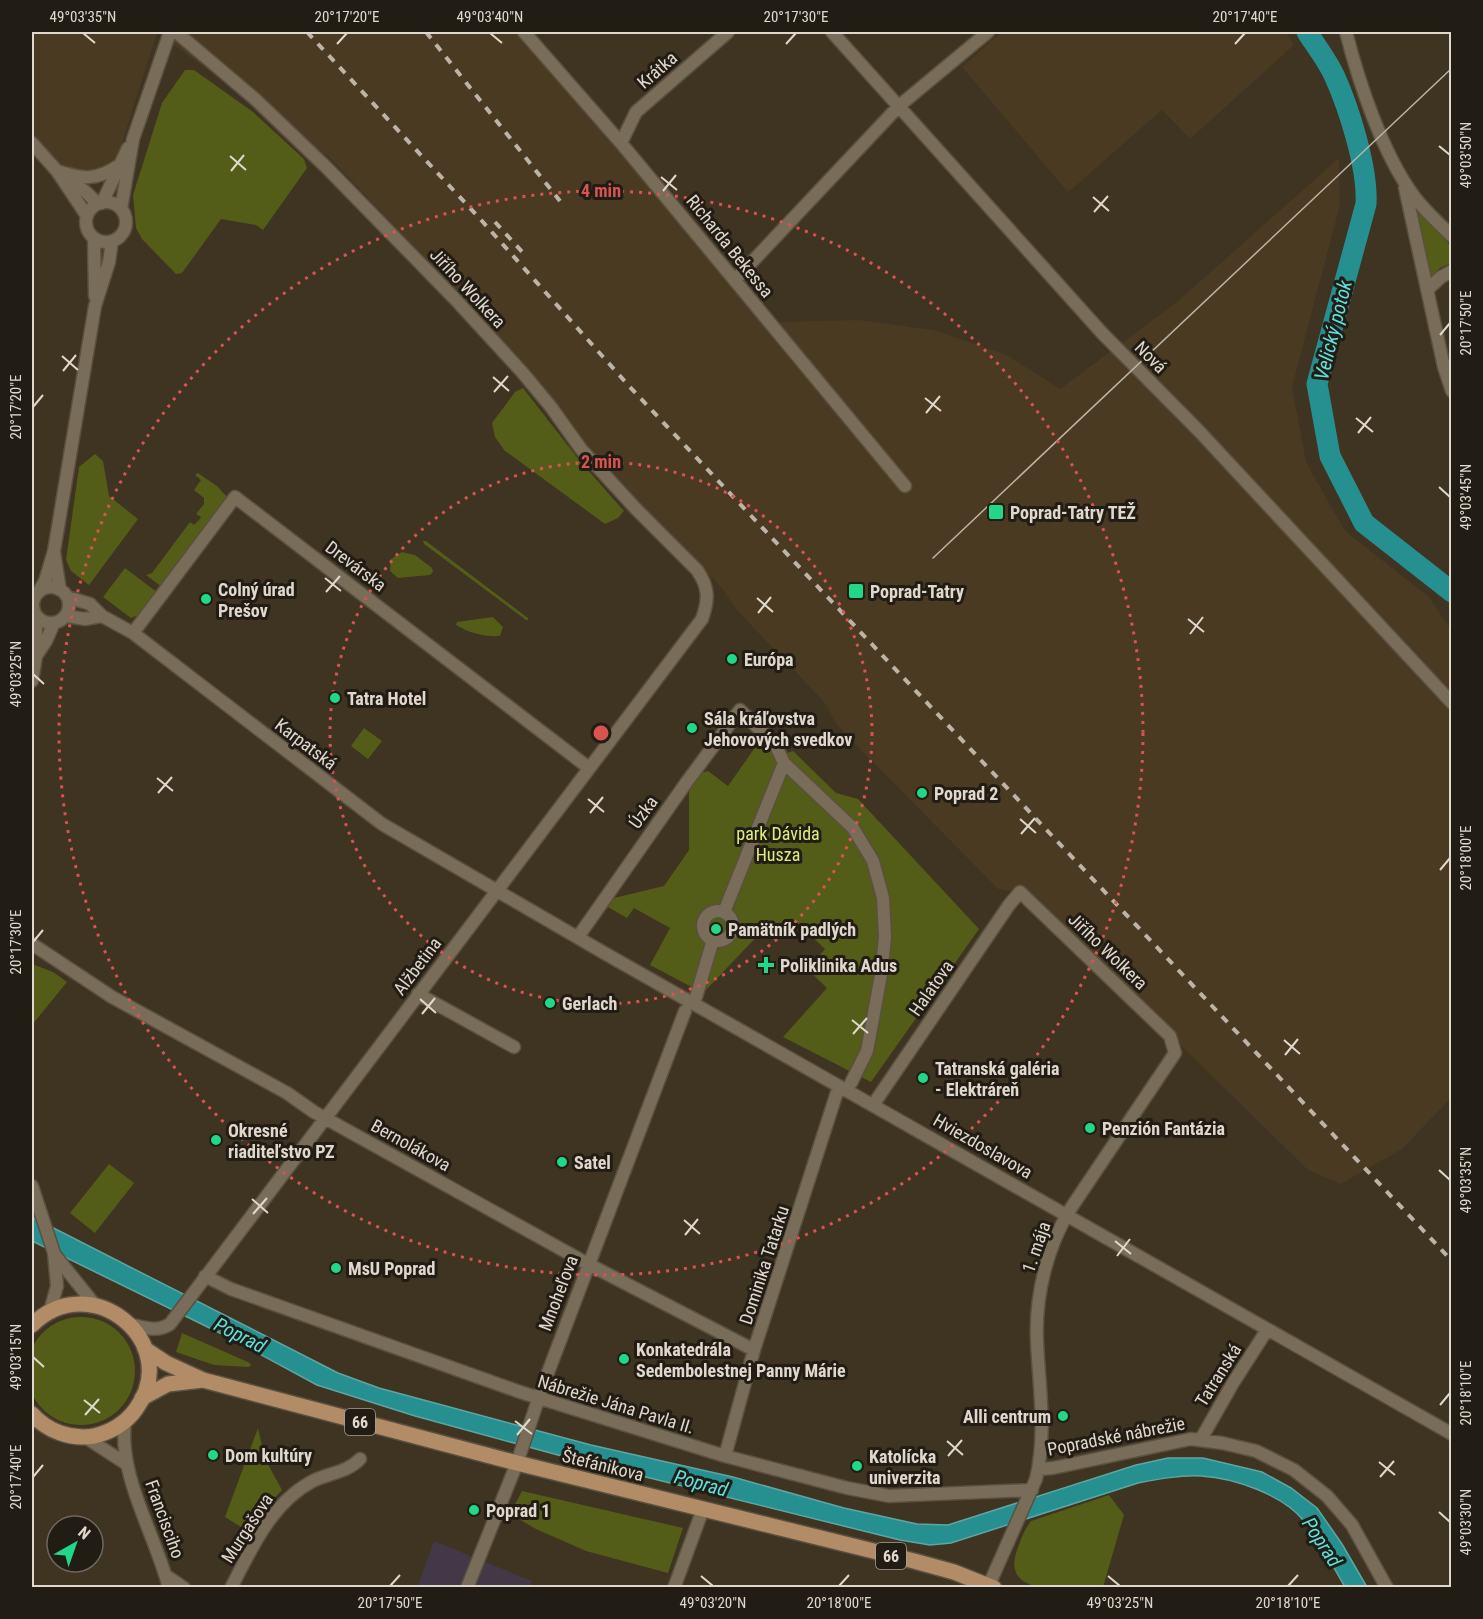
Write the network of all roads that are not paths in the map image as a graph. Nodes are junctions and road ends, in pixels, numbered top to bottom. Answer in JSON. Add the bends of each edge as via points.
{"nodes":[{"id":1,"x":170,"y":32,"type":"edge"},
{"id":2,"x":176,"y":32,"type":"edge"},
{"id":3,"x":524,"y":32,"type":"edge"},
{"id":4,"x":728,"y":32,"type":"edge"},
{"id":5,"x":832,"y":32,"type":"edge"},
{"id":6,"x":988,"y":32,"type":"edge"},
{"id":7,"x":1346,"y":32,"type":"edge"},
{"id":8,"x":899,"y":106,"type":"junction"},
{"id":9,"x":133,"y":139,"type":"junction"},
{"id":10,"x":621,"y":143,"type":"junction"},
{"id":11,"x":34,"y":150,"type":"edge"},
{"id":12,"x":119,"y":166,"type":"junction"},
{"id":13,"x":57,"y":171,"type":"junction"},
{"id":14,"x":1404,"y":180,"type":"junction"},
{"id":15,"x":100,"y":203,"type":"junction"},
{"id":16,"x":121,"y":209,"type":"junction"},
{"id":17,"x":87,"y":216,"type":"junction"},
{"id":18,"x":1452,"y":236,"type":"edge"},
{"id":19,"x":94,"y":238,"type":"junction"},
{"id":20,"x":112,"y":241,"type":"junction"},
{"id":21,"x":1452,"y":271,"type":"edge"},
{"id":22,"x":735,"y":280,"type":"junction"},
{"id":23,"x":1427,"y":290,"type":"junction"},
{"id":24,"x":95,"y":306,"type":"junction"},
{"id":25,"x":1452,"y":391,"type":"edge"},
{"id":26,"x":905,"y":486,"type":"dead end"},
{"id":27,"x":54,"y":551,"type":"junction"},
{"id":28,"x":708,"y":591,"type":"joint"},
{"id":29,"x":38,"y":593,"type":"junction"},
{"id":30,"x":64,"y":593,"type":"junction"},
{"id":31,"x":36,"y":615,"type":"junction"},
{"id":32,"x":102,"y":615,"type":"junction"},
{"id":33,"x":66,"y":616,"type":"junction"},
{"id":34,"x":54,"y":623,"type":"junction"},
{"id":35,"x":133,"y":633,"type":"junction"},
{"id":36,"x":36,"y":656,"type":"junction"},
{"id":37,"x":32,"y":681,"type":"edge"},
{"id":38,"x":1452,"y":703,"type":"edge"},
{"id":39,"x":740,"y":710,"type":"joint"},
{"id":40,"x":784,"y":763,"type":"junction"},
{"id":41,"x":589,"y":768,"type":"junction"},
{"id":42,"x":497,"y":889,"type":"junction"},
{"id":43,"x":1020,"y":892,"type":"joint"},
{"id":44,"x":724,"y":912,"type":"junction"},
{"id":45,"x":578,"y":937,"type":"junction"},
{"id":46,"x":713,"y":940,"type":"junction"},
{"id":47,"x":32,"y":944,"type":"edge"},
{"id":48,"x":32,"y":954,"type":"edge"},
{"id":49,"x":56,"y":961,"type":"junction"},
{"id":50,"x":418,"y":994,"type":"junction"},
{"id":51,"x":696,"y":997,"type":"dead end"},
{"id":52,"x":685,"y":1011,"type":"dead end"},
{"id":53,"x":1170,"y":1036,"type":"joint"},
{"id":54,"x":514,"y":1047,"type":"dead end"},
{"id":55,"x":845,"y":1085,"type":"junction"},
{"id":56,"x":873,"y":1105,"type":"junction"},
{"id":57,"x":325,"y":1118,"type":"junction"},
{"id":58,"x":32,"y":1186,"type":"edge"},
{"id":59,"x":1066,"y":1215,"type":"junction"},
{"id":60,"x":54,"y":1253,"type":"junction"},
{"id":61,"x":588,"y":1264,"type":"junction"},
{"id":62,"x":205,"y":1276,"type":"junction"},
{"id":63,"x":95,"y":1305,"type":"junction"},
{"id":64,"x":50,"y":1311,"type":"junction"},
{"id":65,"x":129,"y":1324,"type":"junction"},
{"id":66,"x":32,"y":1325,"type":"edge"},
{"id":67,"x":1267,"y":1330,"type":"junction"},
{"id":68,"x":145,"y":1349,"type":"junction"},
{"id":69,"x":754,"y":1350,"type":"junction"},
{"id":70,"x":202,"y":1380,"type":"junction"},
{"id":71,"x":142,"y":1398,"type":"junction"},
{"id":72,"x":538,"y":1398,"type":"junction"},
{"id":73,"x":32,"y":1414,"type":"edge"},
{"id":74,"x":125,"y":1421,"type":"junction"},
{"id":75,"x":38,"y":1425,"type":"edge"},
{"id":76,"x":1452,"y":1434,"type":"edge"},
{"id":77,"x":85,"y":1437,"type":"junction"},
{"id":78,"x":1202,"y":1439,"type":"junction"},
{"id":79,"x":725,"y":1456,"type":"junction"},
{"id":80,"x":519,"y":1457,"type":"junction"},
{"id":81,"x":360,"y":1458,"type":"dead end"},
{"id":82,"x":125,"y":1463,"type":"junction"},
{"id":83,"x":1039,"y":1469,"type":"junction"},
{"id":84,"x":1030,"y":1495,"type":"junction"},
{"id":85,"x":703,"y":1509,"type":"junction"},
{"id":86,"x":165,"y":1575,"type":"junction"},
{"id":87,"x":992,"y":1586,"type":"edge"},
{"id":88,"x":169,"y":1587,"type":"edge"},
{"id":89,"x":184,"y":1587,"type":"edge"},
{"id":90,"x":231,"y":1587,"type":"edge"},
{"id":91,"x":467,"y":1587,"type":"edge"},
{"id":92,"x":674,"y":1587,"type":"edge"},
{"id":93,"x":1387,"y":1587,"type":"edge"}],
"edges":[{"from":1,"to":9,"type":"street"},
{"from":2,"to":28,"type":"street","name":"Jiřího Wolkera","via":[[318,159],[454,298],[544,398],[581,448],[697,570]]},
{"from":3,"to":10,"type":"street","name":"Richarda Bekessa"},
{"from":4,"to":10,"type":"street","name":"Krátka","via":[[636,112]]},
{"from":5,"to":8,"type":"street","name":"Nová"},
{"from":6,"to":8,"type":"street"},
{"from":7,"to":14,"type":"street","via":[[1355,65]]},
{"from":8,"to":22,"type":"street"},
{"from":8,"to":38,"type":"street","name":"Nová","via":[[1102,333],[1198,430]]},
{"from":9,"to":12,"type":"street"},
{"from":9,"to":16,"type":"street"},
{"from":10,"to":22,"type":"street","name":"Richarda Bekessa"},
{"from":11,"to":13,"type":"street"},
{"from":12,"to":13,"type":"street","via":[[96,177]]},
{"from":12,"to":15,"type":"street"},
{"from":13,"to":15,"type":"street"},
{"from":13,"to":17,"type":"street"},
{"from":14,"to":18,"type":"street","via":[[1421,205]]},
{"from":14,"to":23,"type":"street"},
{"from":15,"to":16,"type":"street","via":[[112,203]]},
{"from":15,"to":17,"type":"street"},
{"from":16,"to":20,"type":"street","via":[[125,226]]},
{"from":17,"to":19,"type":"street","via":[[87,228]]},
{"from":19,"to":20,"type":"street"},
{"from":19,"to":24,"type":"street"},
{"from":20,"to":24,"type":"street"},
{"from":21,"to":23,"type":"street"},
{"from":22,"to":26,"type":"street","name":"Richarda Bekessa"},
{"from":23,"to":25,"type":"street"},
{"from":24,"to":27,"type":"street"},
{"from":27,"to":29,"type":"street"},
{"from":27,"to":30,"type":"street"},
{"from":28,"to":41,"type":"street","name":"Alžbetina","via":[[702,619]]},
{"from":29,"to":30,"type":"street","via":[[48,588]]},
{"from":29,"to":31,"type":"street","via":[[33,604]]},
{"from":30,"to":32,"type":"street","name":"Karpatská","via":[[90,604]]},
{"from":30,"to":33,"type":"street","via":[[70,606]]},
{"from":31,"to":34,"type":"street","via":[[44,622]]},
{"from":31,"to":36,"type":"street"},
{"from":32,"to":33,"type":"street","via":[[85,619]]},
{"from":32,"to":35,"type":"street","name":"Karpatská"},
{"from":33,"to":34,"type":"street"},
{"from":34,"to":36,"type":"street"},
{"from":35,"to":41,"type":"street","name":"Drevárska","via":[[235,497]]},
{"from":35,"to":42,"type":"street","name":"Karpatská","via":[[382,824]]},
{"from":36,"to":37,"type":"street"},
{"from":39,"to":40,"type":"street","name":"Dominika Tatarku","via":[[776,746]]},
{"from":39,"to":45,"type":"street","name":"Úzka"},
{"from":40,"to":44,"type":"street"},
{"from":40,"to":55,"type":"street","name":"Dominika Tatarku","via":[[853,828],[873,861],[883,898],[885,937],[867,1051]]},
{"from":41,"to":42,"type":"street","name":"Alžbetina"},
{"from":42,"to":45,"type":"street","name":"Hviezdoslavova"},
{"from":42,"to":50,"type":"street","name":"Alžbetina"},
{"from":43,"to":53,"type":"street","name":"Jiřího Wolkera"},
{"from":43,"to":56,"type":"street","name":"Halatova"},
{"from":44,"to":46,"type":"street","via":[[731,918],[732,932],[722,941]]},
{"from":44,"to":46,"type":"street","via":[[714,911],[704,921],[705,933]]},
{"from":45,"to":55,"type":"street","name":"Hviezdoslavova"},
{"from":46,"to":51,"type":"street"},
{"from":47,"to":49,"type":"street","name":"Bernolákova"},
{"from":48,"to":49,"type":"street","name":"Bernolákova"},
{"from":49,"to":57,"type":"street","name":"Bernolákova"},
{"from":50,"to":54,"type":"street"},
{"from":50,"to":57,"type":"street","name":"Alžbetina"},
{"from":52,"to":61,"type":"street","name":"Mnoheľova"},
{"from":53,"to":59,"type":"street","name":"1. mája","via":[[1175,1053]]},
{"from":55,"to":56,"type":"street","name":"Hviezdoslavova"},
{"from":55,"to":69,"type":"street","name":"Dominika Tatarku"},
{"from":56,"to":59,"type":"street","name":"Hviezdoslavova"},
{"from":57,"to":61,"type":"street","name":"Bernolákova"},
{"from":57,"to":62,"type":"street","name":"Alžbetina"},
{"from":58,"to":60,"type":"street"},
{"from":59,"to":67,"type":"street","name":"Hviezdoslavova"},
{"from":59,"to":83,"type":"street","name":"1. mája","via":[[1054,1243],[1039,1302]]},
{"from":60,"to":63,"type":"street"},
{"from":60,"to":64,"type":"street","via":[[57,1286]]},
{"from":61,"to":69,"type":"street","name":"Bernolákova"},
{"from":61,"to":72,"type":"street","name":"Mnoheľova"},
{"from":62,"to":65,"type":"street","name":"Alžbetina","via":[[164,1328]]},
{"from":62,"to":72,"type":"street","name":"Nábrežie Jána Pavla II.","via":[[231,1289]]},
{"from":63,"to":64,"type":"main road","number":"66","via":[[72,1304]]},
{"from":63,"to":65,"type":"main road","number":"66","via":[[114,1312]]},
{"from":64,"to":66,"type":"main road","number":"66"},
{"from":65,"to":68,"type":"main road","number":"66"},
{"from":67,"to":76,"type":"street","name":"Hviezdoslavova"},
{"from":67,"to":78,"type":"street","name":"Tatranská"},
{"from":68,"to":70,"type":"main road","name":"Štefánikova","number":"66"},
{"from":68,"to":71,"type":"main road","number":"66","via":[[148,1375]]},
{"from":69,"to":79,"type":"street","name":"Dominika Tatarku"},
{"from":70,"to":71,"type":"main road","name":"Štefánikova","number":"66","via":[[168,1384]]},
{"from":70,"to":80,"type":"main road","name":"Štefánikova","number":"66"},
{"from":71,"to":74,"type":"main road","number":"66"},
{"from":72,"to":79,"type":"street","name":"Nábrežie Jána Pavla II."},
{"from":72,"to":80,"type":"street","name":"Mnoheľova"},
{"from":73,"to":75,"type":"main road"},
{"from":74,"to":77,"type":"main road","number":"66","via":[[102,1434]]},
{"from":74,"to":82,"type":"street","name":"Francisciho"},
{"from":75,"to":77,"type":"main road"},
{"from":77,"to":82,"type":"street","name":"Francisciho"},
{"from":78,"to":83,"type":"street","name":"Popradské nábrežie"},
{"from":78,"to":93,"type":"street","name":"Popradské nábrežie","via":[[1256,1451],[1314,1484],[1352,1525]]},
{"from":79,"to":84,"type":"street","name":"Nábrežie Jána Pavla II.","via":[[889,1496]]},
{"from":80,"to":85,"type":"main road","name":"Štefánikova","number":"66"},
{"from":80,"to":91,"type":"street","name":"Mnoheľova"},
{"from":81,"to":90,"type":"street","name":"Murgašova","via":[[351,1467],[312,1481],[289,1497],[255,1541]]},
{"from":82,"to":86,"type":"street","name":"Francisciho"},
{"from":83,"to":84,"type":"street","name":"1. mája"},
{"from":84,"to":87,"type":"street","name":"1. mája"},
{"from":85,"to":87,"type":"main road","name":"Štefánikova","number":"66","via":[[935,1567]]},
{"from":85,"to":92,"type":"street"},
{"from":86,"to":88,"type":"street","name":"Francisciho"},
{"from":86,"to":89,"type":"street"}]}
